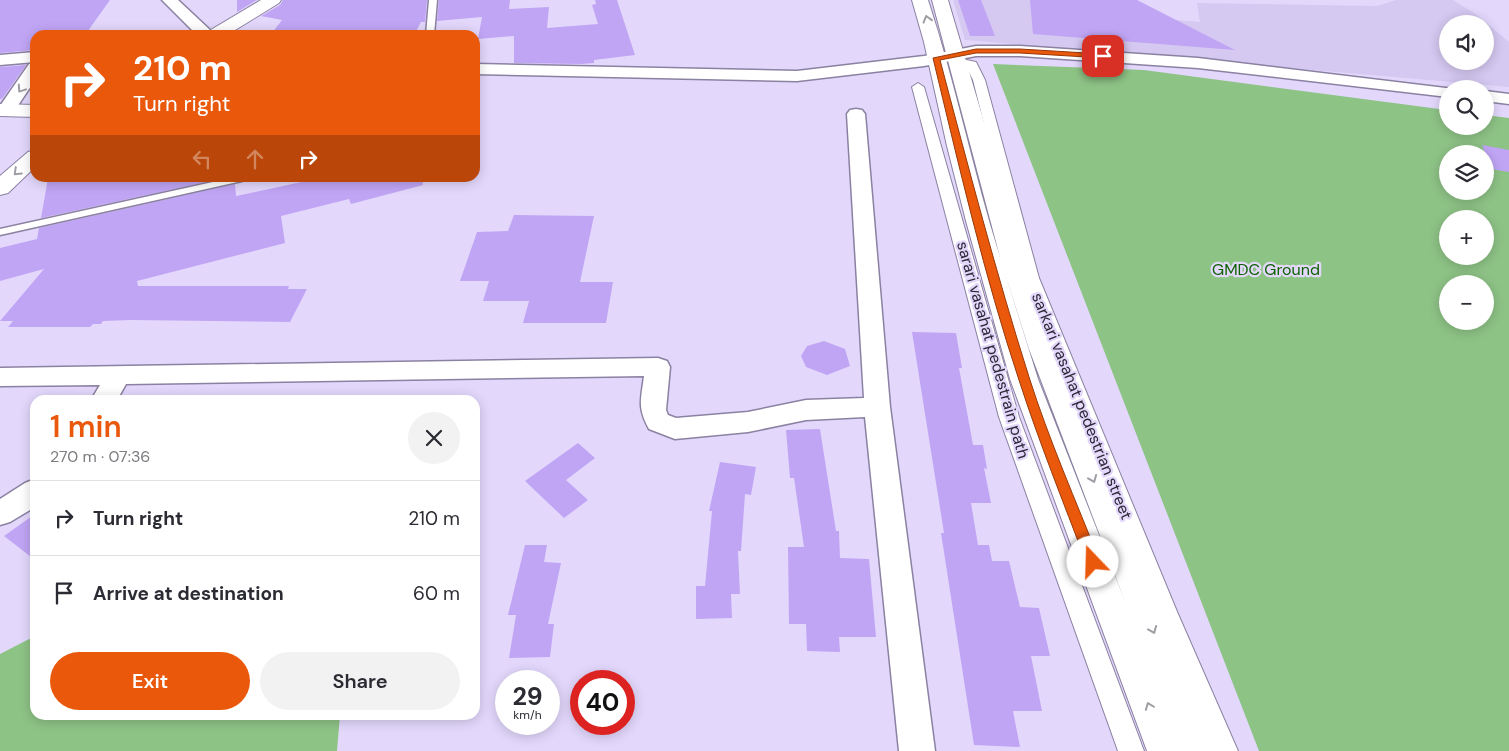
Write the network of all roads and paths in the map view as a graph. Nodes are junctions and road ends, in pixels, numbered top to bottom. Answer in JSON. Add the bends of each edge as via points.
{"nodes":[{"id":1,"x":169,"y":0,"type":"edge"},
{"id":2,"x":254,"y":0,"type":"edge"},
{"id":3,"x":273,"y":0,"type":"edge"},
{"id":4,"x":433,"y":0,"type":"edge"},
{"id":5,"x":920,"y":0,"type":"edge"},
{"id":6,"x":940,"y":0,"type":"edge"},
{"id":7,"x":201,"y":30,"type":"edge"},
{"id":8,"x":211,"y":30,"type":"edge"},
{"id":9,"x":213,"y":30,"type":"edge"},
{"id":10,"x":430,"y":30,"type":"edge"},
{"id":11,"x":30,"y":57,"type":"edge"},
{"id":12,"x":949,"y":58,"type":"junction"},
{"id":13,"x":0,"y":60,"type":"edge"},
{"id":14,"x":480,"y":69,"type":"edge"},
{"id":15,"x":30,"y":75,"type":"edge"},
{"id":16,"x":918,"y":87,"type":"dead end"},
{"id":17,"x":1439,"y":91,"type":"edge"},
{"id":18,"x":1494,"y":97,"type":"edge"},
{"id":19,"x":1509,"y":99,"type":"edge"},
{"id":20,"x":3,"y":110,"type":"edge"},
{"id":21,"x":30,"y":110,"type":"edge"},
{"id":22,"x":856,"y":114,"type":"dead end"},
{"id":23,"x":30,"y":141,"type":"edge"},
{"id":24,"x":30,"y":161,"type":"edge"},
{"id":25,"x":0,"y":165,"type":"edge"},
{"id":26,"x":224,"y":182,"type":"edge"},
{"id":27,"x":0,"y":188,"type":"edge"},
{"id":28,"x":0,"y":232,"type":"edge"},
{"id":29,"x":120,"y":376,"type":"junction"},
{"id":30,"x":1,"y":378,"type":"edge"},
{"id":31,"x":107,"y":395,"type":"edge"},
{"id":32,"x":877,"y":407,"type":"junction"},
{"id":33,"x":30,"y":495,"type":"edge"},
{"id":34,"x":0,"y":513,"type":"edge"},
{"id":35,"x":917,"y":751,"type":"edge"},
{"id":36,"x":1131,"y":751,"type":"edge"},
{"id":37,"x":1166,"y":751,"type":"edge"},
{"id":38,"x":1202,"y":751,"type":"edge"},
{"id":39,"x":1225,"y":751,"type":"edge"}],
"edges":[{"from":1,"to":7,"type":"street"},
{"from":2,"to":8,"type":"street"},
{"from":3,"to":9,"type":"street"},
{"from":4,"to":10,"type":"lane"},
{"from":12,"to":5,"type":"street","one_way":true},
{"from":6,"to":12,"type":"street"},
{"from":11,"to":13,"type":"street"},
{"from":12,"to":14,"type":"street","via":[[797,76]]},
{"from":12,"to":17,"type":"street","via":[[976,51],[1074,54],[1198,63]]},
{"from":37,"to":12,"type":"street","one_way":true,"via":[[1024,379],[977,221]]},
{"from":12,"to":38,"type":"street","one_way":true,"via":[[1042,350]]},
{"from":12,"to":39,"type":"street","name":"sarkari vasahat pedestrian street","via":[[972,65],[979,80],[1031,278],[1166,614]]},
{"from":15,"to":20,"type":"street","one_way":true},
{"from":16,"to":36,"type":"street","name":"sarari vasahat pedestrain path","via":[[1009,417]]},
{"from":18,"to":19,"type":"street"},
{"from":20,"to":21,"type":"street"},
{"from":22,"to":32,"type":"street"},
{"from":23,"to":25,"type":"street"},
{"from":24,"to":27,"type":"street","one_way":true},
{"from":26,"to":28,"type":"lane"},
{"from":29,"to":30,"type":"street"},
{"from":29,"to":31,"type":"street"},
{"from":29,"to":32,"type":"street","via":[[658,367],[653,410],[658,422],[675,429],[748,422],[806,410]]},
{"from":32,"to":35,"type":"street"},
{"from":33,"to":34,"type":"street"}]}
